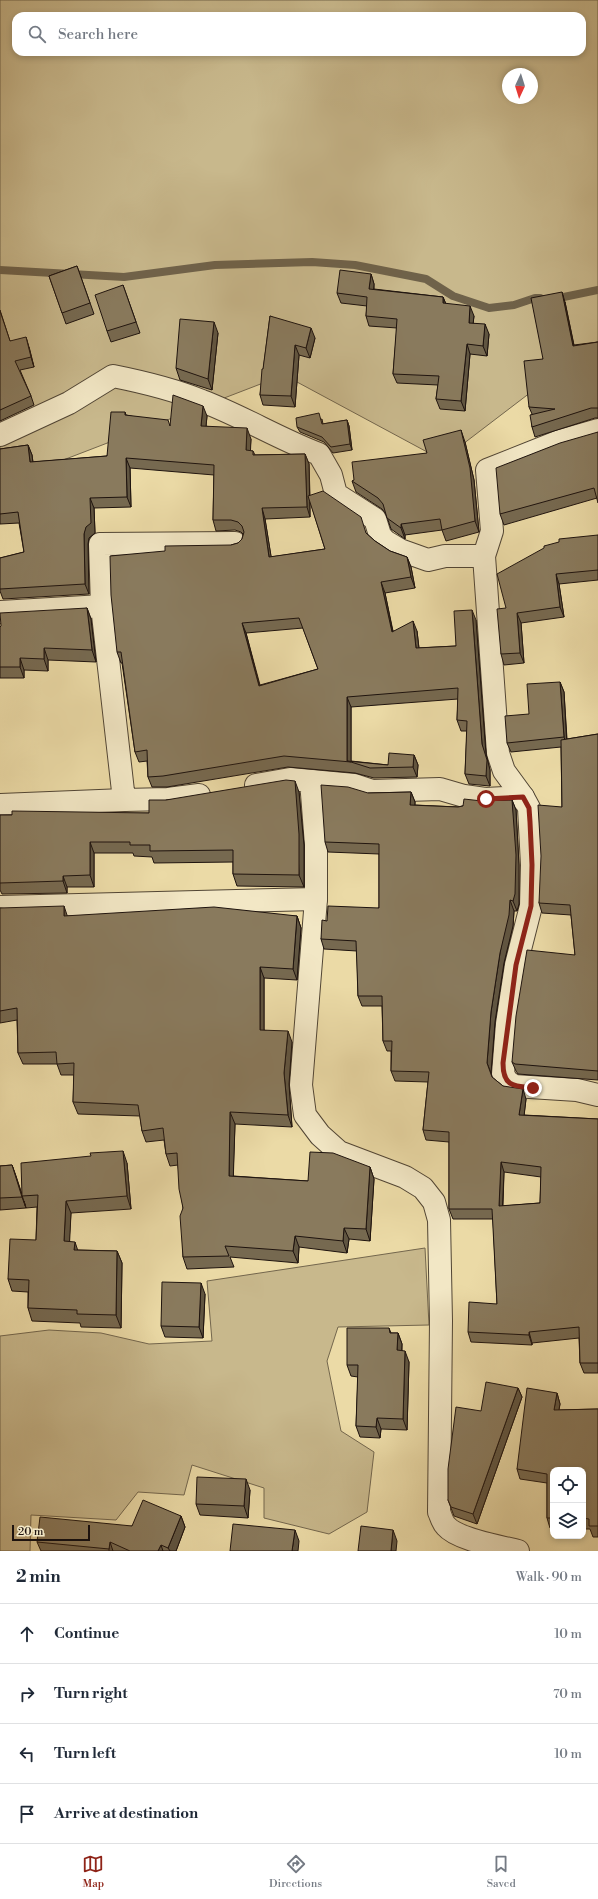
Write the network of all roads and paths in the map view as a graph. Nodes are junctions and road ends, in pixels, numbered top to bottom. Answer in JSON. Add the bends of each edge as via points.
{"nodes":[{"id":1,"x":598,"y":430,"type":"edge"},
{"id":2,"x":0,"y":435,"type":"edge"},
{"id":3,"x":235,"y":543,"type":"edge"},
{"id":4,"x":484,"y":556,"type":"junction"},
{"id":5,"x":102,"y":606,"type":"junction"},
{"id":6,"x":0,"y":612,"type":"edge"},
{"id":7,"x":311,"y":780,"type":"junction"},
{"id":8,"x":523,"y":797,"type":"junction"},
{"id":9,"x":124,"y":800,"type":"junction"},
{"id":10,"x":0,"y":805,"type":"edge"},
{"id":11,"x":316,"y":899,"type":"junction"},
{"id":12,"x":0,"y":907,"type":"edge"},
{"id":13,"x":598,"y":1095,"type":"edge"},
{"id":14,"x":518,"y":1551,"type":"edge"}],
"edges":[{"from":1,"to":4,"type":"street","via":[[560,441],[487,470],[492,531]]},
{"from":2,"to":4,"type":"street","via":[[69,403],[113,376],[157,386],[202,400],[287,442],[320,454],[331,475],[336,494],[375,519],[380,535],[400,550],[428,560],[445,556]]},
{"from":3,"to":5,"type":"street","via":[[100,544]]},
{"from":4,"to":8,"type":"street","via":[[498,753],[504,771]]},
{"from":5,"to":6,"type":"street"},
{"from":5,"to":9,"type":"street"},
{"from":7,"to":8,"type":"street","via":[[354,785],[372,791],[440,789],[486,799]]},
{"from":7,"to":9,"type":"street","via":[[290,780],[168,799]]},
{"from":7,"to":11,"type":"street","via":[[316,845]]},
{"from":8,"to":13,"type":"street","via":[[529,808],[531,906],[516,965],[503,1074],[514,1086],[577,1090]]},
{"from":9,"to":10,"type":"street"},
{"from":11,"to":12,"type":"street"},
{"from":11,"to":14,"type":"street","via":[[301,1085],[305,1115],[320,1135],[339,1152],[405,1177],[423,1188],[434,1202],[439,1220],[441,1321],[439,1512],[445,1525],[462,1536]]}]}
